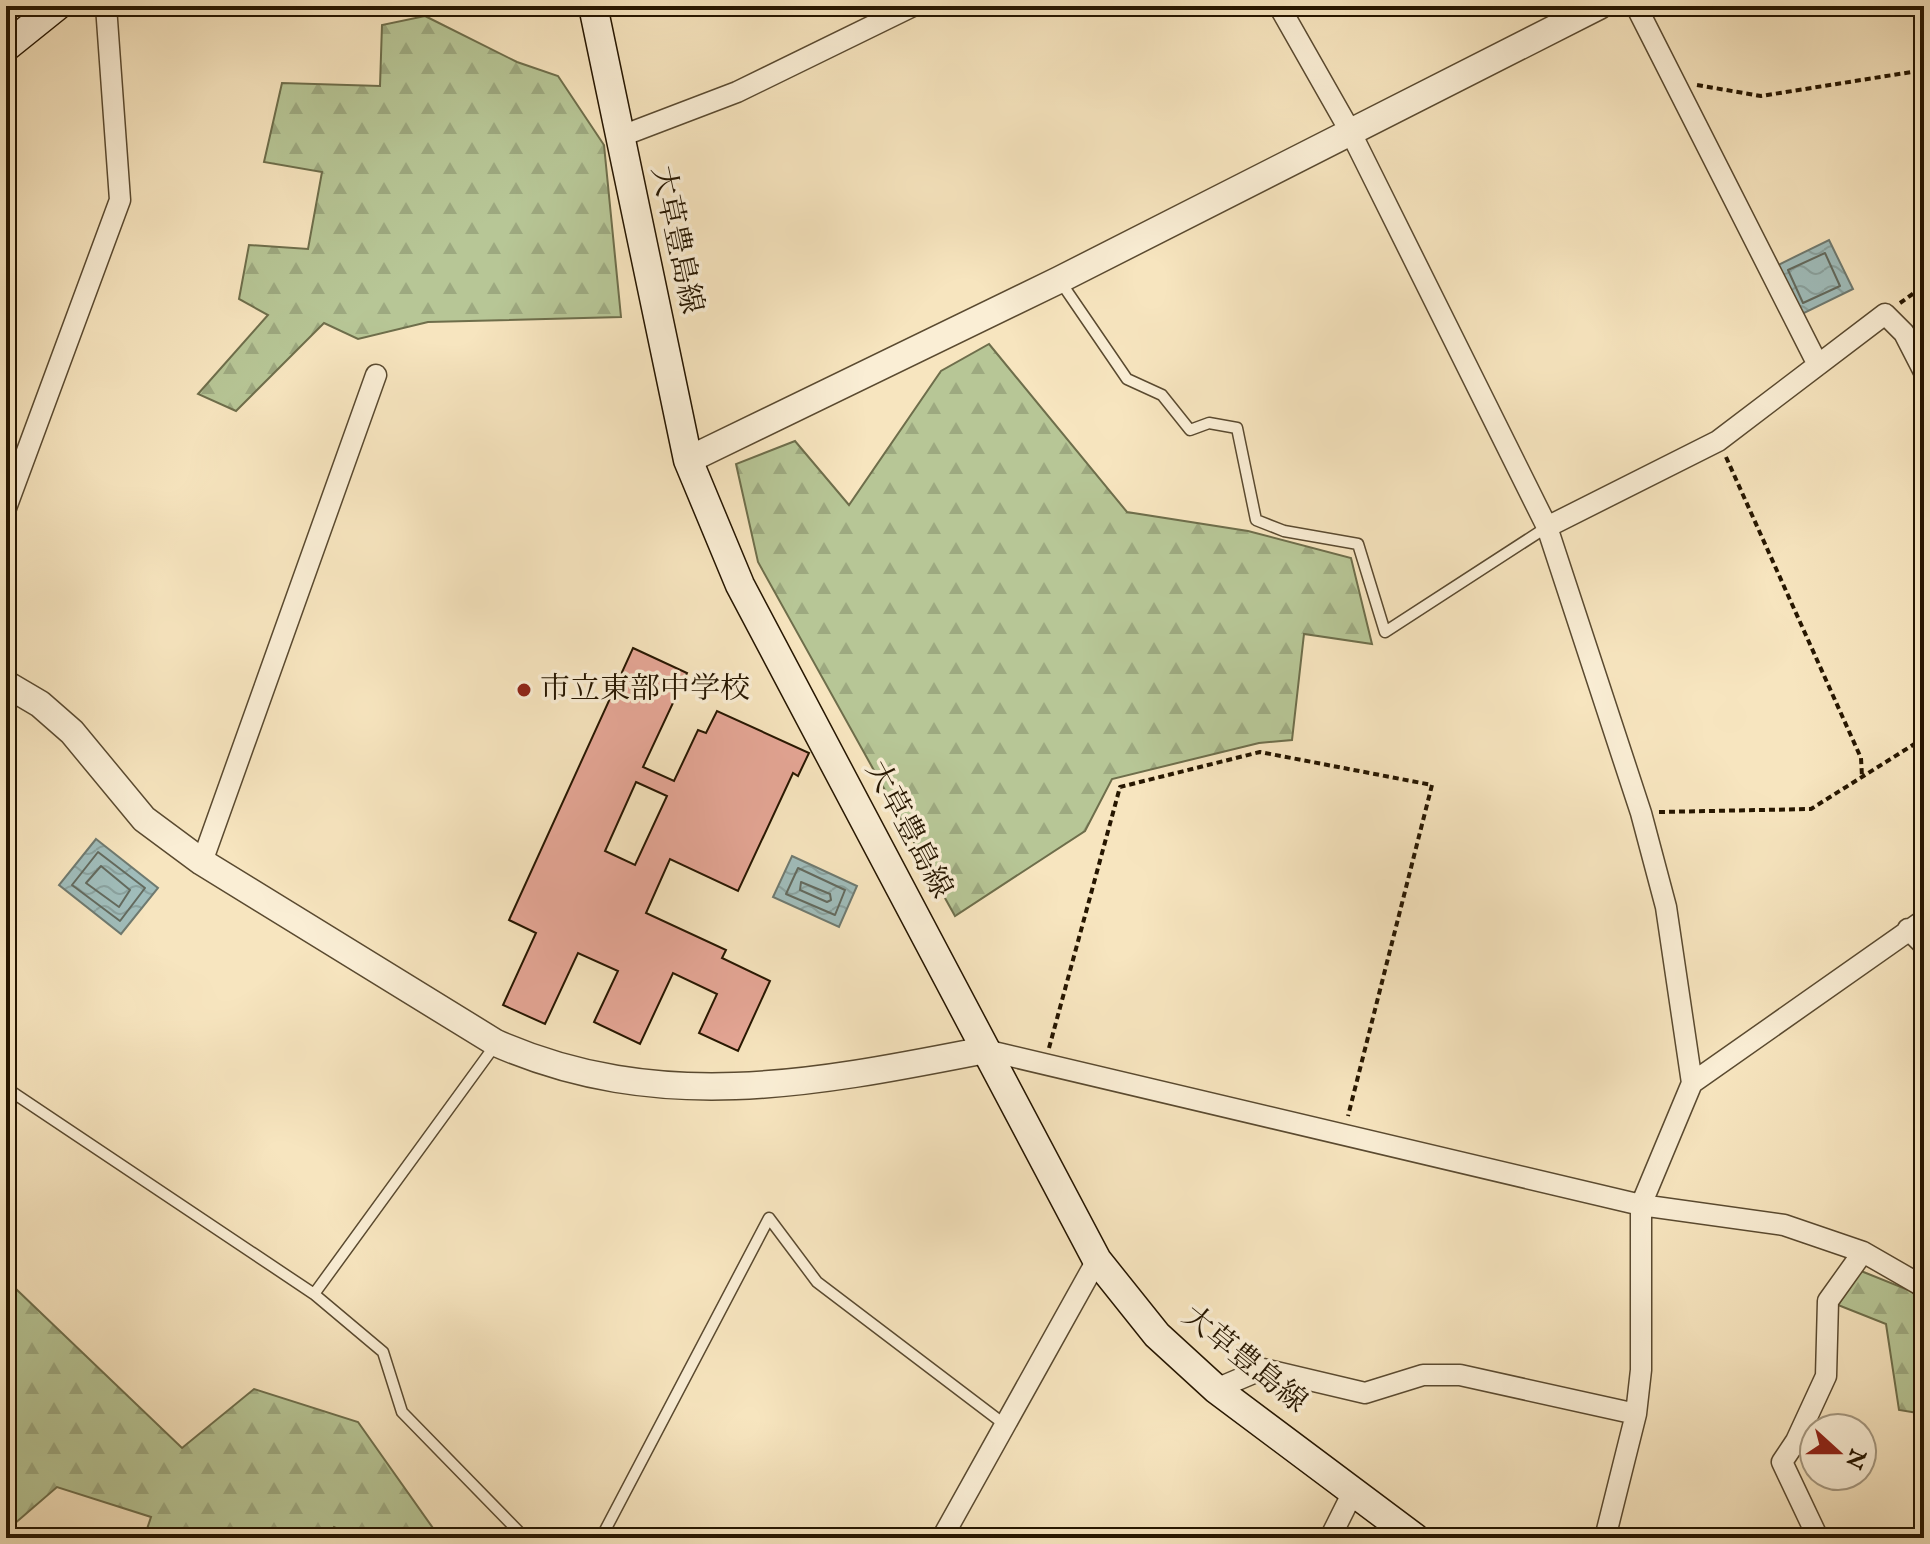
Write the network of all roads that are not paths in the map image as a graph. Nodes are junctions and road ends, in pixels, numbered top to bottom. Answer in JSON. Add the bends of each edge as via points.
{"nodes":[{"id":1,"x":57,"y":6,"type":"edge"},
{"id":2,"x":106,"y":6,"type":"edge"},
{"id":3,"x":593,"y":6,"type":"edge"},
{"id":4,"x":913,"y":6,"type":"edge"},
{"id":5,"x":1279,"y":6,"type":"edge"},
{"id":6,"x":1599,"y":6,"type":"edge"},
{"id":7,"x":1636,"y":6,"type":"edge"},
{"id":8,"x":6,"y":47,"type":"edge"},
{"id":9,"x":1350,"y":131,"type":"junction"},
{"id":10,"x":619,"y":137,"type":"junction"},
{"id":11,"x":1059,"y":280,"type":"junction"},
{"id":12,"x":1818,"y":365,"type":"junction"},
{"id":13,"x":1924,"y":372,"type":"edge"},
{"id":14,"x":376,"y":375,"type":"dead end"},
{"id":15,"x":688,"y":460,"type":"junction"},
{"id":16,"x":6,"y":508,"type":"edge"},
{"id":17,"x":1547,"y":527,"type":"junction"},
{"id":18,"x":6,"y":684,"type":"edge"},
{"id":19,"x":202,"y":862,"type":"junction"},
{"id":20,"x":1916,"y":924,"type":"edge"},
{"id":21,"x":1924,"y":945,"type":"edge"},
{"id":22,"x":496,"y":1043,"type":"junction"},
{"id":23,"x":985,"y":1050,"type":"junction"},
{"id":24,"x":1692,"y":1083,"type":"junction"},
{"id":25,"x":6,"y":1088,"type":"edge"},
{"id":26,"x":1641,"y":1205,"type":"junction"},
{"id":27,"x":1863,"y":1252,"type":"junction"},
{"id":28,"x":1097,"y":1260,"type":"junction"},
{"id":29,"x":1921,"y":1279,"type":"edge"},
{"id":30,"x":314,"y":1294,"type":"junction"},
{"id":31,"x":1216,"y":1389,"type":"junction"},
{"id":32,"x":1636,"y":1414,"type":"junction"},
{"id":33,"x":1004,"y":1424,"type":"junction"},
{"id":34,"x":1354,"y":1490,"type":"junction"},
{"id":35,"x":525,"y":1538,"type":"edge"},
{"id":36,"x":601,"y":1538,"type":"edge"},
{"id":37,"x":942,"y":1538,"type":"edge"},
{"id":38,"x":1330,"y":1538,"type":"edge"},
{"id":39,"x":1415,"y":1538,"type":"edge"},
{"id":40,"x":1605,"y":1538,"type":"edge"},
{"id":41,"x":1818,"y":1538,"type":"edge"}],
"edges":[{"from":1,"to":8,"type":"main road"},
{"from":2,"to":16,"type":"street","via":[[120,200]]},
{"from":3,"to":10,"type":"main road","name":"大草豊島線"},
{"from":4,"to":10,"type":"street","via":[[737,92]]},
{"from":5,"to":9,"type":"street"},
{"from":6,"to":9,"type":"street"},
{"from":7,"to":12,"type":"street"},
{"from":9,"to":11,"type":"street"},
{"from":9,"to":17,"type":"street"},
{"from":10,"to":15,"type":"main road","name":"大草豊島線"},
{"from":11,"to":15,"type":"street"},
{"from":11,"to":17,"type":"lane","via":[[1127,379],[1162,395],[1190,430],[1209,423],[1237,428],[1256,520],[1284,531],[1358,544],[1385,632]]},
{"from":12,"to":13,"type":"street","via":[[1885,314],[1904,333]]},
{"from":12,"to":17,"type":"street","via":[[1718,441]]},
{"from":14,"to":19,"type":"street"},
{"from":15,"to":23,"type":"main road","name":"大草豊島線","via":[[740,585]]},
{"from":17,"to":24,"type":"street","via":[[1641,813],[1666,907]]},
{"from":18,"to":19,"type":"street","via":[[72,732],[144,819]]},
{"from":19,"to":22,"type":"street"},
{"from":20,"to":21,"type":"street"},
{"from":20,"to":24,"type":"street"},
{"from":22,"to":23,"type":"street","via":[[586,1075],[720,1089],[788,1085]]},
{"from":22,"to":30,"type":"lane"},
{"from":23,"to":26,"type":"street"},
{"from":23,"to":28,"type":"main road","name":"大草豊島線"},
{"from":24,"to":26,"type":"street"},
{"from":25,"to":30,"type":"lane"},
{"from":26,"to":27,"type":"street","via":[[1784,1225]]},
{"from":26,"to":32,"type":"street"},
{"from":27,"to":29,"type":"street"},
{"from":27,"to":41,"type":"street","via":[[1828,1301],[1826,1376],[1782,1462]]},
{"from":28,"to":31,"type":"main road","name":"大草豊島線","via":[[1157,1335]]},
{"from":28,"to":33,"type":"street"},
{"from":30,"to":35,"type":"lane","via":[[383,1352],[402,1412]]},
{"from":31,"to":32,"type":"street","via":[[1263,1369],[1365,1393],[1423,1375],[1460,1375]]},
{"from":31,"to":34,"type":"main road","name":"大草豊島線"},
{"from":32,"to":40,"type":"street"},
{"from":33,"to":36,"type":"lane","via":[[817,1282],[769,1218]]},
{"from":33,"to":37,"type":"street"},
{"from":34,"to":38,"type":"street"},
{"from":34,"to":39,"type":"main road","name":"大草豊島線"}]}
